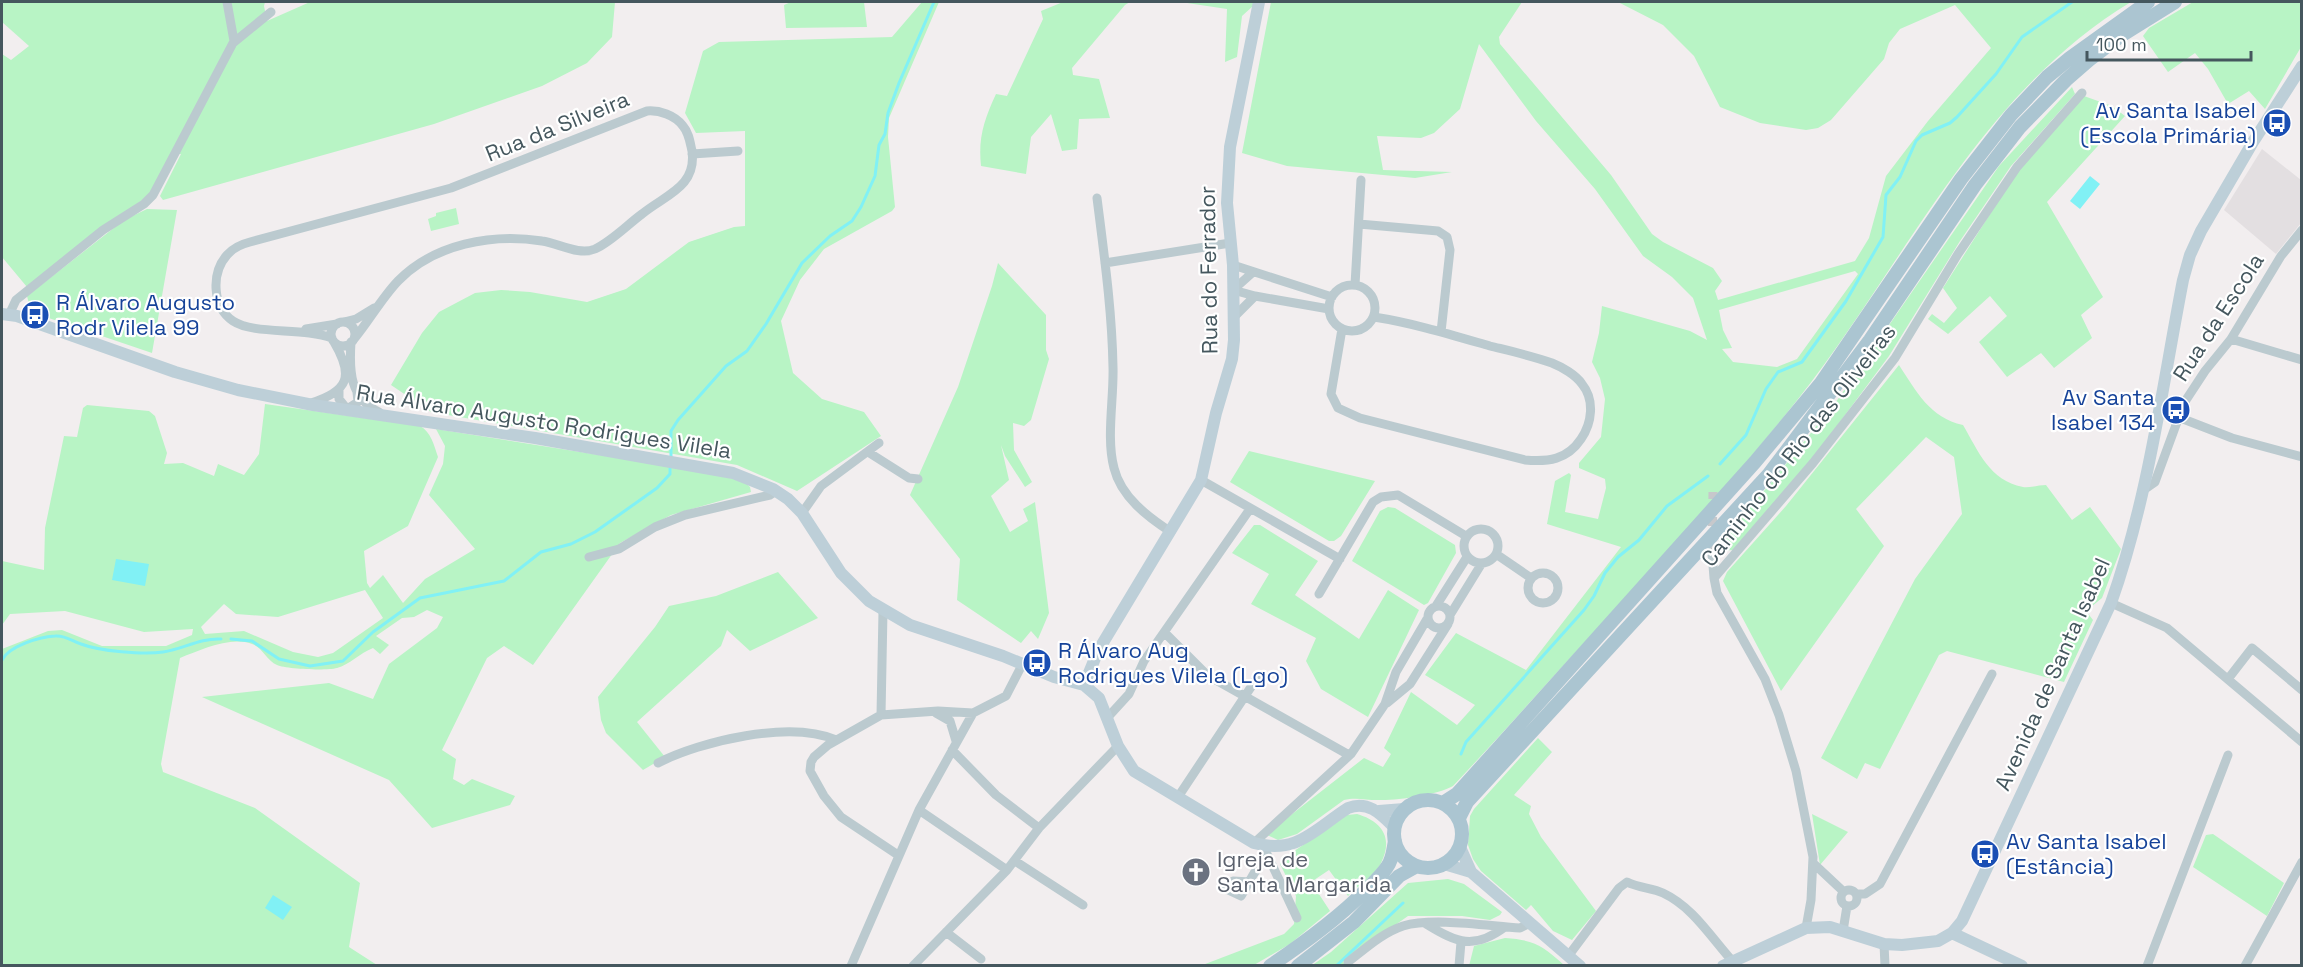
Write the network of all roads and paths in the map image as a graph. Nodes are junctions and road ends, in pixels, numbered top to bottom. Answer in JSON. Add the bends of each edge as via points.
{"nodes":[{"id":1,"x":226,"y":2,"type":"edge"},
{"id":2,"x":1259,"y":2,"type":"edge"},
{"id":3,"x":2148,"y":2,"type":"edge"},
{"id":4,"x":2175,"y":2,"type":"edge"},
{"id":5,"x":271,"y":12,"type":"dead end"},
{"id":6,"x":234,"y":41,"type":"junction"},
{"id":7,"x":2301,"y":66,"type":"edge"},
{"id":8,"x":2082,"y":93,"type":"dead end"},
{"id":9,"x":738,"y":151,"type":"dead end"},
{"id":10,"x":692,"y":154,"type":"junction"},
{"id":11,"x":1361,"y":180,"type":"dead end"},
{"id":12,"x":1097,"y":198,"type":"dead end"},
{"id":13,"x":1359,"y":224,"type":"junction"},
{"id":14,"x":2301,"y":230,"type":"edge"},
{"id":15,"x":1230,"y":243,"type":"junction"},
{"id":16,"x":1105,"y":262,"type":"junction"},
{"id":17,"x":1233,"y":265,"type":"junction"},
{"id":18,"x":1252,"y":273,"type":"junction"},
{"id":19,"x":1355,"y":285,"type":"junction"},
{"id":20,"x":1233,"y":290,"type":"junction"},
{"id":21,"x":1256,"y":296,"type":"junction"},
{"id":22,"x":1332,"y":297,"type":"junction"},
{"id":23,"x":380,"y":303,"type":"junction"},
{"id":24,"x":1329,"y":309,"type":"junction"},
{"id":25,"x":5,"y":315,"type":"edge"},
{"id":26,"x":1234,"y":316,"type":"junction"},
{"id":27,"x":1374,"y":316,"type":"junction"},
{"id":28,"x":340,"y":323,"type":"junction"},
{"id":29,"x":1342,"y":329,"type":"junction"},
{"id":30,"x":300,"y":330,"type":"junction"},
{"id":31,"x":1441,"y":332,"type":"junction"},
{"id":32,"x":2231,"y":339,"type":"junction"},
{"id":33,"x":333,"y":340,"type":"junction"},
{"id":34,"x":352,"y":341,"type":"junction"},
{"id":35,"x":2301,"y":360,"type":"edge"},
{"id":36,"x":355,"y":387,"type":"junction"},
{"id":37,"x":339,"y":391,"type":"junction"},
{"id":38,"x":309,"y":404,"type":"junction"},
{"id":39,"x":347,"y":409,"type":"junction"},
{"id":40,"x":387,"y":416,"type":"junction"},
{"id":41,"x":2178,"y":417,"type":"junction"},
{"id":42,"x":879,"y":443,"type":"dead end"},
{"id":43,"x":868,"y":452,"type":"junction"},
{"id":44,"x":2301,"y":457,"type":"edge"},
{"id":45,"x":918,"y":479,"type":"dead end"},
{"id":46,"x":1201,"y":480,"type":"junction"},
{"id":47,"x":776,"y":491,"type":"junction"},
{"id":48,"x":2142,"y":491,"type":"junction"},
{"id":49,"x":1250,"y":509,"type":"junction"},
{"id":50,"x":802,"y":513,"type":"junction"},
{"id":51,"x":1171,"y":532,"type":"junction"},
{"id":52,"x":1466,"y":536,"type":"junction"},
{"id":53,"x":1712,"y":553,"type":"tunnel mouth"},
{"id":54,"x":1496,"y":554,"type":"junction"},
{"id":55,"x":589,"y":557,"type":"dead end"},
{"id":56,"x":1467,"y":557,"type":"junction"},
{"id":57,"x":1340,"y":559,"type":"junction"},
{"id":58,"x":1482,"y":563,"type":"junction"},
{"id":59,"x":1531,"y":578,"type":"dead end"},
{"id":60,"x":1714,"y":578,"type":"junction"},
{"id":61,"x":1319,"y":594,"type":"dead end"},
{"id":62,"x":2111,"y":603,"type":"junction"},
{"id":63,"x":1436,"y":606,"type":"junction"},
{"id":64,"x":883,"y":611,"type":"junction"},
{"id":65,"x":1428,"y":619,"type":"junction"},
{"id":66,"x":1449,"y":620,"type":"junction"},
{"id":67,"x":1165,"y":633,"type":"junction"},
{"id":68,"x":1022,"y":665,"type":"junction"},
{"id":69,"x":1992,"y":674,"type":"dead end"},
{"id":70,"x":1259,"y":675,"type":"dead end"},
{"id":71,"x":1396,"y":676,"type":"junction"},
{"id":72,"x":2228,"y":679,"type":"junction"},
{"id":73,"x":1083,"y":685,"type":"junction"},
{"id":74,"x":1408,"y":687,"type":"junction"},
{"id":75,"x":2301,"y":690,"type":"edge"},
{"id":76,"x":1245,"y":696,"type":"junction"},
{"id":77,"x":1386,"y":704,"type":"junction"},
{"id":78,"x":931,"y":711,"type":"junction"},
{"id":79,"x":973,"y":713,"type":"junction"},
{"id":80,"x":881,"y":715,"type":"junction"},
{"id":81,"x":1108,"y":717,"type":"junction"},
{"id":82,"x":836,"y":740,"type":"junction"},
{"id":83,"x":2301,"y":742,"type":"edge"},
{"id":84,"x":954,"y":745,"type":"junction"},
{"id":85,"x":1119,"y":746,"type":"junction"},
{"id":86,"x":1349,"y":755,"type":"junction"},
{"id":87,"x":2228,"y":755,"type":"dead end"},
{"id":88,"x":658,"y":763,"type":"dead end"},
{"id":89,"x":1178,"y":797,"type":"junction"},
{"id":90,"x":1443,"y":803,"type":"junction"},
{"id":91,"x":1404,"y":809,"type":"junction"},
{"id":92,"x":919,"y":810,"type":"junction"},
{"id":93,"x":1379,"y":812,"type":"junction"},
{"id":94,"x":1459,"y":818,"type":"junction"},
{"id":95,"x":1039,"y":828,"type":"junction"},
{"id":96,"x":1395,"y":834,"type":"junction"},
{"id":97,"x":1460,"y":847,"type":"junction"},
{"id":98,"x":1263,"y":849,"type":"junction"},
{"id":99,"x":898,"y":855,"type":"junction"},
{"id":100,"x":1015,"y":861,"type":"junction"},
{"id":101,"x":2301,"y":862,"type":"edge"},
{"id":102,"x":1813,"y":863,"type":"junction"},
{"id":103,"x":1444,"y":864,"type":"junction"},
{"id":104,"x":1417,"y":866,"type":"junction"},
{"id":105,"x":1007,"y":870,"type":"junction"},
{"id":106,"x":1472,"y":872,"type":"junction"},
{"id":107,"x":1250,"y":882,"type":"dead end"},
{"id":108,"x":1844,"y":892,"type":"junction"},
{"id":109,"x":1856,"y":894,"type":"junction"},
{"id":110,"x":1083,"y":905,"type":"dead end"},
{"id":111,"x":1847,"y":906,"type":"junction"},
{"id":112,"x":1297,"y":918,"type":"dead end"},
{"id":113,"x":1530,"y":922,"type":"junction"},
{"id":114,"x":1424,"y":923,"type":"junction"},
{"id":115,"x":1505,"y":927,"type":"junction"},
{"id":116,"x":1806,"y":928,"type":"junction"},
{"id":117,"x":1843,"y":931,"type":"junction"},
{"id":118,"x":946,"y":932,"type":"junction"},
{"id":119,"x":1952,"y":933,"type":"junction"},
{"id":120,"x":1461,"y":942,"type":"junction"},
{"id":121,"x":1884,"y":944,"type":"junction"},
{"id":122,"x":1569,"y":955,"type":"junction"},
{"id":123,"x":981,"y":959,"type":"dead end"},
{"id":124,"x":1999,"y":960,"type":"edge"},
{"id":125,"x":1348,"y":962,"type":"dead end"},
{"id":126,"x":1731,"y":964,"type":"edge"},
{"id":127,"x":2249,"y":964,"type":"edge"},
{"id":128,"x":851,"y":966,"type":"edge"},
{"id":129,"x":913,"y":966,"type":"edge"},
{"id":130,"x":1270,"y":966,"type":"edge"},
{"id":131,"x":1298,"y":966,"type":"edge"},
{"id":132,"x":1459,"y":966,"type":"edge"},
{"id":133,"x":1580,"y":966,"type":"edge"},
{"id":134,"x":1885,"y":966,"type":"edge"},
{"id":135,"x":2022,"y":966,"type":"edge"},
{"id":136,"x":2147,"y":966,"type":"edge"}],
"edges":[{"from":1,"to":6,"type":"street"},
{"from":2,"to":15,"type":"street","name":"Rua do Ferrador","via":[[1230,147]]},
{"from":3,"to":90,"type":"main road","via":[[2070,58],[2010,115],[1821,383],[1457,794]]},
{"from":4,"to":94,"type":"main road","via":[[2089,60],[2020,127],[1975,185],[1870,339],[1768,474],[1467,802]]},
{"from":5,"to":6,"type":"street"},
{"from":6,"to":25,"type":"street","via":[[153,195],[16,300]]},
{"from":7,"to":48,"type":"street","name":"Avenida de Santa Isabel","via":[[2241,162],[2190,255]]},
{"from":8,"to":60,"type":"street","name":"Caminho do Rio das Oliveiras","via":[[2017,167],[1895,358],[1813,463]]},
{"from":9,"to":10,"type":"street"},
{"from":10,"to":23,"type":"street","name":"Rua da Silveira","via":[[692,170],[679,189],[595,249],[580,251],[531,239],[473,242],[421,263],[398,281]]},
{"from":10,"to":30,"type":"street","name":"Rua da Silveira","via":[[690,137],[679,122],[662,112],[646,111],[462,184],[250,242],[228,254],[218,272],[216,289],[227,316],[249,327]]},
{"from":11,"to":13,"type":"street"},
{"from":12,"to":16,"type":"street"},
{"from":13,"to":19,"type":"street"},
{"from":13,"to":31,"type":"street","via":[[1438,231],[1447,237],[1450,250]]},
{"from":14,"to":32,"type":"street","name":"Rua da Escola"},
{"from":15,"to":16,"type":"street"},
{"from":15,"to":17,"type":"street","name":"Rua do Ferrador"},
{"from":16,"to":51,"type":"street","via":[[1112,320],[1114,470],[1124,490],[1146,516]]},
{"from":17,"to":18,"type":"street"},
{"from":17,"to":20,"type":"street","name":"Rua do Ferrador"},
{"from":18,"to":20,"type":"street"},
{"from":18,"to":22,"type":"street"},
{"from":19,"to":22,"type":"street","via":[[1342,288]]},
{"from":19,"to":27,"type":"street","via":[[1372,296]]},
{"from":20,"to":21,"type":"street"},
{"from":20,"to":26,"type":"street","name":"Rua do Ferrador"},
{"from":21,"to":24,"type":"street"},
{"from":21,"to":26,"type":"street"},
{"from":22,"to":24,"type":"street"},
{"from":23,"to":28,"type":"street","name":"Rua da Silveira","via":[[370,312]]},
{"from":23,"to":34,"type":"street","name":"Rua da Silveira"},
{"from":24,"to":29,"type":"street","via":[[1333,321]]},
{"from":25,"to":38,"type":"street","name":"Rua Álvaro Augusto Rodrigues Vilela","via":[[216,385]]},
{"from":26,"to":46,"type":"street","name":"Rua do Ferrador","via":[[1232,359]]},
{"from":27,"to":29,"type":"street","via":[[1357,331]]},
{"from":27,"to":31,"type":"street"},
{"from":28,"to":30,"type":"street","name":"Rua da Silveira"},
{"from":28,"to":33,"type":"street","via":[[332,330]]},
{"from":28,"to":34,"type":"street","via":[[353,328]]},
{"from":29,"to":31,"type":"street","via":[[1331,394],[1338,408],[1360,418],[1525,460],[1558,459],[1573,450],[1590,419],[1591,398],[1582,383],[1554,364]]},
{"from":30,"to":33,"type":"street","name":"Rua da Silveira"},
{"from":32,"to":35,"type":"street"},
{"from":32,"to":41,"type":"street","name":"Rua da Escola","via":[[2205,371]]},
{"from":33,"to":34,"type":"street","name":"Rua da Silveira","via":[[340,346]]},
{"from":33,"to":37,"type":"street","via":[[345,368]]},
{"from":34,"to":36,"type":"street","via":[[351,372]]},
{"from":36,"to":39,"type":"street","via":[[358,402]]},
{"from":36,"to":40,"type":"street","via":[[362,401]]},
{"from":37,"to":38,"type":"street"},
{"from":37,"to":39,"type":"street","via":[[339,399]]},
{"from":38,"to":39,"type":"street","name":"Rua Álvaro Augusto Rodrigues Vilela"},
{"from":39,"to":40,"type":"street","name":"Rua Álvaro Augusto Rodrigues Vilela"},
{"from":40,"to":47,"type":"street","name":"Rua Álvaro Augusto Rodrigues Vilela","via":[[678,462],[733,473]]},
{"from":41,"to":44,"type":"street","via":[[2232,438]]},
{"from":41,"to":48,"type":"street","name":"Rua da Escola","via":[[2155,482]]},
{"from":42,"to":43,"type":"street"},
{"from":43,"to":45,"type":"street","via":[[909,478]]},
{"from":43,"to":50,"type":"street","via":[[821,486]]},
{"from":46,"to":49,"type":"street"},
{"from":46,"to":51,"type":"street","name":"Rua do Ferrador"},
{"from":47,"to":50,"type":"street","name":"Rua Álvaro Augusto Rodrigues Vilela"},
{"from":47,"to":55,"type":"street","via":[[685,515],[655,527],[620,549]]},
{"from":48,"to":62,"type":"street","name":"Avenida de Santa Isabel"},
{"from":49,"to":57,"type":"street"},
{"from":49,"to":67,"type":"street"},
{"from":50,"to":64,"type":"street","name":"Rua Álvaro Augusto Rodrigues Vilela","via":[[848,582]]},
{"from":51,"to":73,"type":"street","name":"Rua do Ferrador","via":[[1098,651]]},
{"from":52,"to":54,"type":"street","via":[[1475,529],[1487,529],[1496,537]]},
{"from":52,"to":56,"type":"street","via":[[1463,547]]},
{"from":52,"to":57,"type":"street","via":[[1398,495],[1388,496],[1373,502]]},
{"from":53,"to":60,"type":"street"},
{"from":54,"to":58,"type":"street"},
{"from":54,"to":59,"type":"street"},
{"from":56,"to":58,"type":"street"},
{"from":56,"to":63,"type":"street"},
{"from":57,"to":61,"type":"street"},
{"from":58,"to":66,"type":"street"},
{"from":60,"to":102,"type":"street","name":"Caminho do Rio das Oliveiras","via":[[1717,593],[1765,679],[1779,715],[1796,771]]},
{"from":62,"to":72,"type":"street","via":[[2167,628]]},
{"from":62,"to":119,"type":"street","name":"Avenida de Santa Isabel","via":[[1974,899]]},
{"from":63,"to":65,"type":"street"},
{"from":63,"to":66,"type":"street","via":[[1445,608]]},
{"from":64,"to":68,"type":"street","name":"Rua Álvaro Augusto Rodrigues Vilela","via":[[910,625]]},
{"from":64,"to":80,"type":"street"},
{"from":65,"to":66,"type":"street","via":[[1438,628]]},
{"from":65,"to":71,"type":"street"},
{"from":66,"to":74,"type":"street"},
{"from":67,"to":76,"type":"street","via":[[1207,675]]},
{"from":67,"to":81,"type":"street","via":[[1144,661],[1129,694]]},
{"from":68,"to":73,"type":"street","name":"Rua Álvaro Augusto Rodrigues Vilela"},
{"from":68,"to":79,"type":"street","via":[[1006,696]]},
{"from":69,"to":109,"type":"street","via":[[1881,884]]},
{"from":70,"to":76,"type":"street"},
{"from":71,"to":74,"type":"street","via":[[1398,684]]},
{"from":71,"to":77,"type":"street"},
{"from":72,"to":75,"type":"street","via":[[2252,648]]},
{"from":72,"to":83,"type":"street"},
{"from":73,"to":81,"type":"street","name":"Rua Álvaro Augusto Rodrigues Vilela","via":[[1099,698]]},
{"from":74,"to":77,"type":"street"},
{"from":76,"to":86,"type":"street"},
{"from":76,"to":89,"type":"street"},
{"from":77,"to":86,"type":"street"},
{"from":78,"to":79,"type":"street"},
{"from":78,"to":80,"type":"street"},
{"from":78,"to":84,"type":"street","via":[[950,721]]},
{"from":79,"to":84,"type":"street"},
{"from":80,"to":82,"type":"street"},
{"from":81,"to":85,"type":"street","name":"Rua Álvaro Augusto Rodrigues Vilela"},
{"from":82,"to":88,"type":"street","via":[[825,735],[766,732],[674,755]]},
{"from":82,"to":99,"type":"street","via":[[814,757],[810,771],[841,817]]},
{"from":84,"to":92,"type":"street"},
{"from":84,"to":95,"type":"street","via":[[996,795]]},
{"from":85,"to":89,"type":"street","name":"Rua Álvaro Augusto Rodrigues Vilela","via":[[1134,771]]},
{"from":85,"to":95,"type":"street"},
{"from":86,"to":98,"type":"street"},
{"from":87,"to":136,"type":"street"},
{"from":89,"to":98,"type":"street","name":"Rua Álvaro Augusto Rodrigues Vilela"},
{"from":90,"to":91,"type":"main road","via":[[1423,800]]},
{"from":90,"to":94,"type":"main road"},
{"from":91,"to":93,"type":"street"},
{"from":91,"to":96,"type":"main road"},
{"from":92,"to":99,"type":"street"},
{"from":92,"to":105,"type":"street"},
{"from":93,"to":96,"type":"street"},
{"from":93,"to":98,"type":"street","via":[[1363,805],[1353,806],[1299,842]]},
{"from":94,"to":97,"type":"main road"},
{"from":95,"to":100,"type":"street"},
{"from":96,"to":104,"type":"main road","via":[[1399,851]]},
{"from":96,"to":130,"type":"main road","via":[[1392,856],[1374,882],[1314,936]]},
{"from":97,"to":103,"type":"main road"},
{"from":97,"to":106,"type":"street"},
{"from":98,"to":107,"type":"street","via":[[1261,863]]},
{"from":98,"to":112,"type":"street"},
{"from":99,"to":128,"type":"street"},
{"from":100,"to":105,"type":"street"},
{"from":100,"to":110,"type":"street"},
{"from":101,"to":127,"type":"street"},
{"from":102,"to":108,"type":"street"},
{"from":102,"to":116,"type":"street","name":"Caminho do Rio das Oliveiras"},
{"from":103,"to":104,"type":"main road"},
{"from":103,"to":106,"type":"street"},
{"from":104,"to":131,"type":"main road","via":[[1399,876],[1354,922]]},
{"from":105,"to":118,"type":"street"},
{"from":106,"to":113,"type":"street"},
{"from":108,"to":109,"type":"street"},
{"from":108,"to":111,"type":"street","via":[[1841,899]]},
{"from":109,"to":111,"type":"street","via":[[1856,902]]},
{"from":111,"to":117,"type":"street"},
{"from":113,"to":115,"type":"street","via":[[1520,928]]},
{"from":113,"to":122,"type":"street"},
{"from":114,"to":115,"type":"street"},
{"from":114,"to":120,"type":"street"},
{"from":114,"to":125,"type":"street","via":[[1390,932]]},
{"from":115,"to":120,"type":"street","via":[[1487,939]]},
{"from":116,"to":117,"type":"street"},
{"from":116,"to":126,"type":"street"},
{"from":117,"to":121,"type":"street"},
{"from":118,"to":123,"type":"street"},
{"from":118,"to":129,"type":"street"},
{"from":119,"to":121,"type":"street","via":[[1930,943]]},
{"from":119,"to":124,"type":"street"},
{"from":120,"to":132,"type":"street"},
{"from":121,"to":134,"type":"street"},
{"from":122,"to":126,"type":"street","via":[[1627,882],[1662,892],[1685,908],[1713,935]]},
{"from":122,"to":133,"type":"street"},
{"from":124,"to":135,"type":"street"}]}
